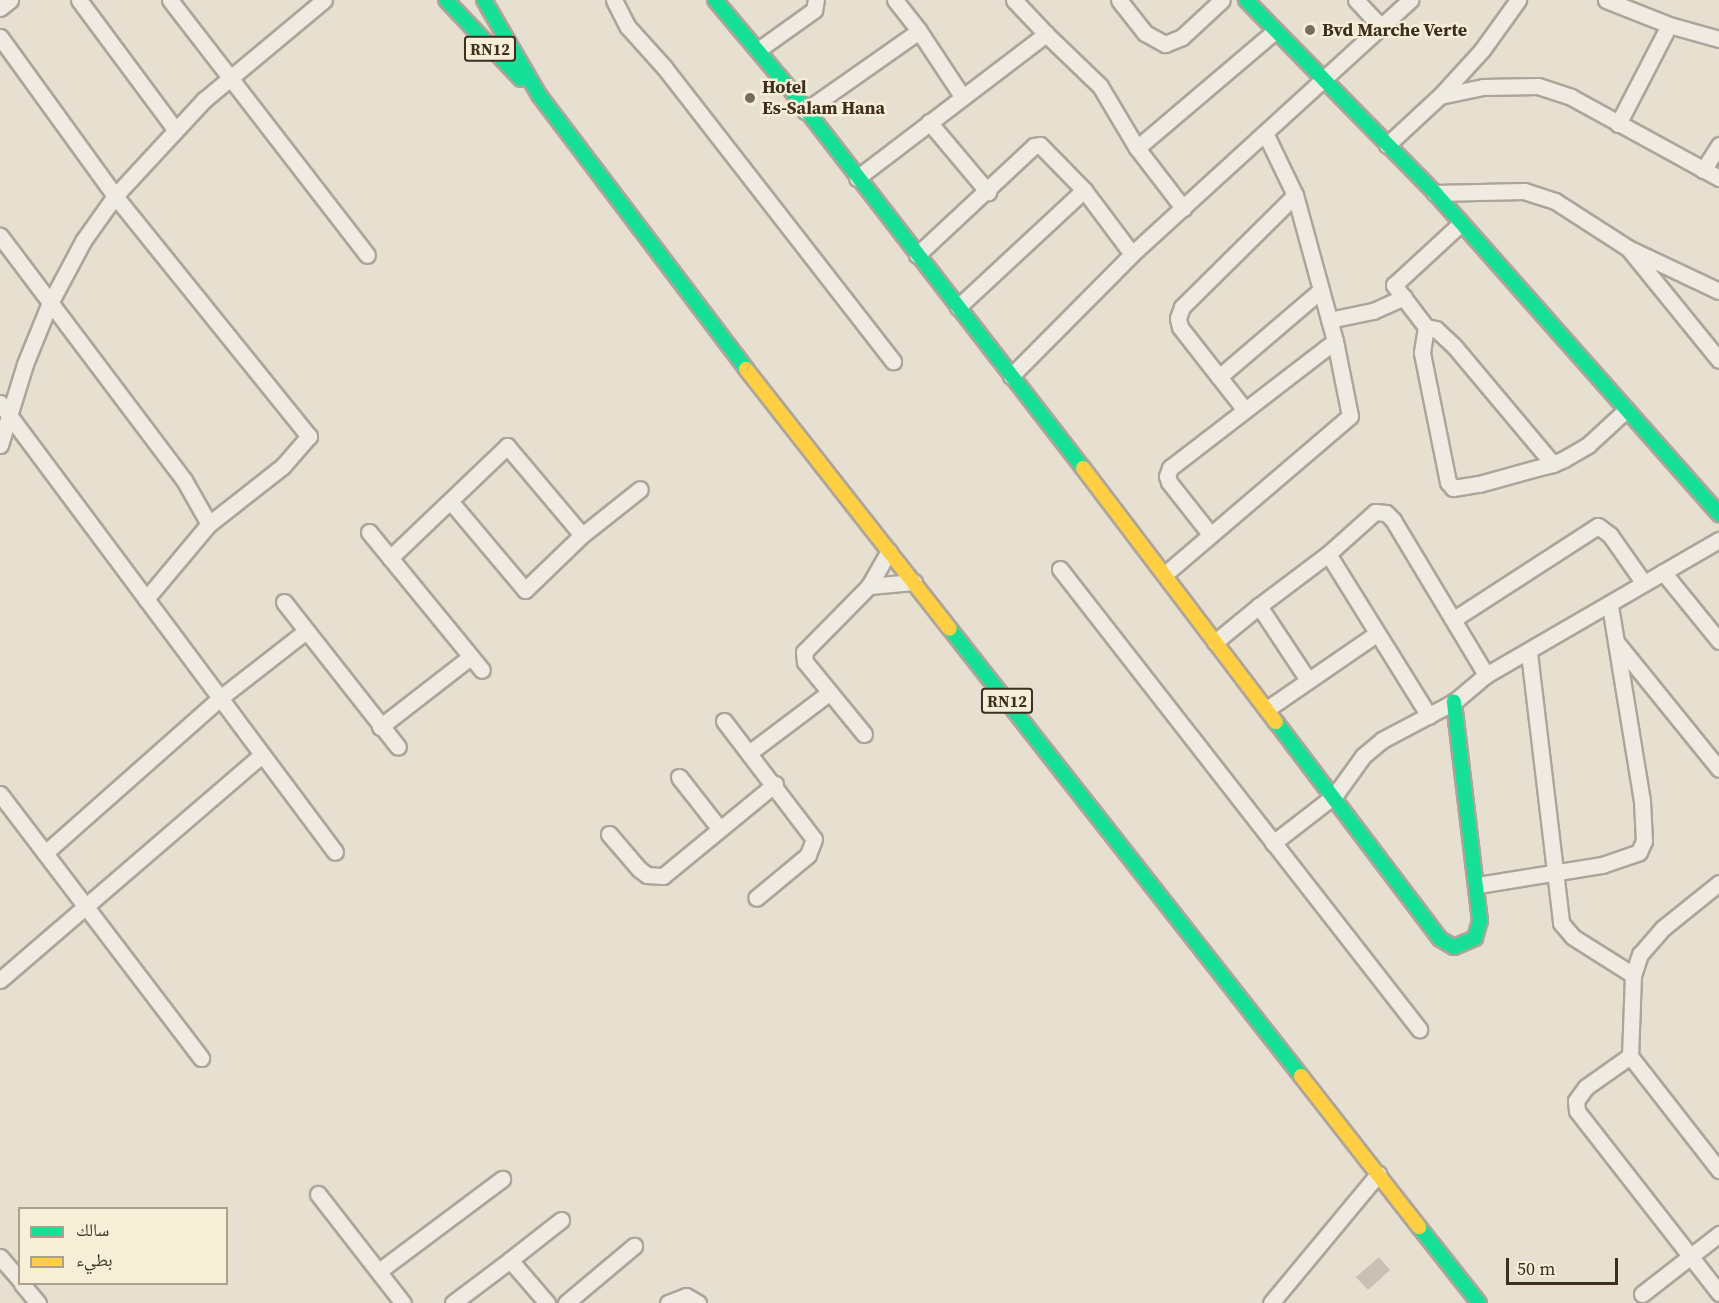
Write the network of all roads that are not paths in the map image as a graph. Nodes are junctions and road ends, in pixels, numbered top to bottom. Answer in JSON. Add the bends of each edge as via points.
{"nodes":[{"id":1,"x":10,"y":0,"type":"edge"},
{"id":2,"x":79,"y":0,"type":"edge"},
{"id":3,"x":170,"y":0,"type":"edge"},
{"id":4,"x":339,"y":0,"type":"edge"},
{"id":5,"x":446,"y":0,"type":"edge"},
{"id":6,"x":484,"y":0,"type":"edge"},
{"id":7,"x":614,"y":0,"type":"edge"},
{"id":8,"x":715,"y":0,"type":"edge"},
{"id":9,"x":816,"y":0,"type":"edge"},
{"id":10,"x":895,"y":0,"type":"edge"},
{"id":11,"x":1014,"y":0,"type":"edge"},
{"id":12,"x":1119,"y":0,"type":"edge"},
{"id":13,"x":1222,"y":0,"type":"edge"},
{"id":14,"x":1246,"y":0,"type":"edge"},
{"id":15,"x":1356,"y":0,"type":"edge"},
{"id":16,"x":1410,"y":0,"type":"edge"},
{"id":17,"x":1518,"y":0,"type":"edge"},
{"id":18,"x":1606,"y":0,"type":"edge"},
{"id":19,"x":318,"y":4,"type":"edge"},
{"id":20,"x":0,"y":8,"type":"edge"},
{"id":21,"x":1669,"y":25,"type":"junction"},
{"id":22,"x":1380,"y":26,"type":"junction"},
{"id":23,"x":919,"y":31,"type":"junction"},
{"id":24,"x":1274,"y":32,"type":"junction"},
{"id":25,"x":1046,"y":34,"type":"junction"},
{"id":26,"x":0,"y":37,"type":"edge"},
{"id":27,"x":1719,"y":39,"type":"edge"},
{"id":28,"x":758,"y":50,"type":"junction"},
{"id":29,"x":232,"y":76,"type":"junction"},
{"id":30,"x":1323,"y":79,"type":"junction"},
{"id":31,"x":539,"y":95,"type":"junction"},
{"id":32,"x":962,"y":96,"type":"junction"},
{"id":33,"x":1440,"y":96,"type":"junction"},
{"id":34,"x":805,"y":111,"type":"junction"},
{"id":35,"x":928,"y":122,"type":"junction"},
{"id":36,"x":1618,"y":124,"type":"junction"},
{"id":37,"x":174,"y":129,"type":"junction"},
{"id":38,"x":1265,"y":133,"type":"junction"},
{"id":39,"x":1719,"y":144,"type":"edge"},
{"id":40,"x":1387,"y":145,"type":"junction"},
{"id":41,"x":1137,"y":148,"type":"junction"},
{"id":42,"x":1703,"y":170,"type":"junction"},
{"id":43,"x":857,"y":178,"type":"junction"},
{"id":44,"x":1719,"y":178,"type":"edge"},
{"id":45,"x":1084,"y":190,"type":"junction"},
{"id":46,"x":988,"y":192,"type":"junction"},
{"id":47,"x":1435,"y":193,"type":"junction"},
{"id":48,"x":1295,"y":195,"type":"junction"},
{"id":49,"x":115,"y":196,"type":"junction"},
{"id":50,"x":1183,"y":208,"type":"junction"},
{"id":51,"x":1460,"y":224,"type":"junction"},
{"id":52,"x":0,"y":236,"type":"edge"},
{"id":53,"x":1628,"y":248,"type":"junction"},
{"id":54,"x":1132,"y":254,"type":"junction"},
{"id":55,"x":367,"y":255,"type":"dead end"},
{"id":56,"x":917,"y":255,"type":"junction"},
{"id":57,"x":1321,"y":290,"type":"junction"},
{"id":58,"x":1719,"y":291,"type":"edge"},
{"id":59,"x":1404,"y":297,"type":"junction"},
{"id":60,"x":49,"y":305,"type":"junction"},
{"id":61,"x":958,"y":307,"type":"junction"},
{"id":62,"x":1329,"y":320,"type":"junction"},
{"id":63,"x":1426,"y":327,"type":"junction"},
{"id":64,"x":1335,"y":341,"type":"junction"},
{"id":65,"x":1719,"y":360,"type":"edge"},
{"id":66,"x":893,"y":361,"type":"dead end"},
{"id":67,"x":1011,"y":375,"type":"junction"},
{"id":68,"x":1219,"y":377,"type":"junction"},
{"id":69,"x":4,"y":409,"type":"edge"},
{"id":70,"x":1245,"y":410,"type":"junction"},
{"id":71,"x":1626,"y":410,"type":"junction"},
{"id":72,"x":0,"y":444,"type":"edge"},
{"id":73,"x":1553,"y":464,"type":"junction"},
{"id":74,"x":640,"y":489,"type":"dead end"},
{"id":75,"x":451,"y":502,"type":"junction"},
{"id":76,"x":1719,"y":513,"type":"edge"},
{"id":77,"x":209,"y":524,"type":"junction"},
{"id":78,"x":369,"y":532,"type":"dead end"},
{"id":79,"x":1210,"y":534,"type":"junction"},
{"id":80,"x":582,"y":535,"type":"junction"},
{"id":81,"x":1719,"y":540,"type":"edge"},
{"id":82,"x":889,"y":550,"type":"junction"},
{"id":83,"x":1328,"y":554,"type":"junction"},
{"id":84,"x":390,"y":558,"type":"junction"},
{"id":85,"x":1060,"y":569,"type":"dead end"},
{"id":86,"x":1663,"y":572,"type":"junction"},
{"id":87,"x":1164,"y":574,"type":"junction"},
{"id":88,"x":914,"y":582,"type":"junction"},
{"id":89,"x":1643,"y":582,"type":"junction"},
{"id":90,"x":869,"y":586,"type":"junction"},
{"id":91,"x":146,"y":599,"type":"junction"},
{"id":92,"x":284,"y":602,"type":"dead end"},
{"id":93,"x":1259,"y":606,"type":"junction"},
{"id":94,"x":1610,"y":606,"type":"junction"},
{"id":95,"x":1454,"y":618,"type":"junction"},
{"id":96,"x":306,"y":631,"type":"junction"},
{"id":97,"x":1376,"y":634,"type":"junction"},
{"id":98,"x":1719,"y":641,"type":"edge"},
{"id":99,"x":1215,"y":642,"type":"junction"},
{"id":100,"x":1617,"y":643,"type":"junction"},
{"id":101,"x":1529,"y":653,"type":"junction"},
{"id":102,"x":469,"y":658,"type":"junction"},
{"id":103,"x":482,"y":670,"type":"dead end"},
{"id":104,"x":1486,"y":675,"type":"junction"},
{"id":105,"x":1308,"y":680,"type":"junction"},
{"id":106,"x":830,"y":692,"type":"junction"},
{"id":107,"x":220,"y":698,"type":"junction"},
{"id":108,"x":1454,"y":702,"type":"junction"},
{"id":109,"x":1267,"y":709,"type":"junction"},
{"id":110,"x":1429,"y":716,"type":"junction"},
{"id":111,"x":724,"y":721,"type":"dead end"},
{"id":112,"x":380,"y":727,"type":"junction"},
{"id":113,"x":864,"y":734,"type":"dead end"},
{"id":114,"x":399,"y":747,"type":"dead end"},
{"id":115,"x":749,"y":753,"type":"junction"},
{"id":116,"x":262,"y":754,"type":"junction"},
{"id":117,"x":1719,"y":770,"type":"edge"},
{"id":118,"x":679,"y":777,"type":"dead end"},
{"id":119,"x":775,"y":784,"type":"junction"},
{"id":120,"x":0,"y":794,"type":"edge"},
{"id":121,"x":1335,"y":795,"type":"junction"},
{"id":122,"x":719,"y":828,"type":"junction"},
{"id":123,"x":609,"y":834,"type":"dead end"},
{"id":124,"x":1274,"y":843,"type":"junction"},
{"id":125,"x":335,"y":852,"type":"dead end"},
{"id":126,"x":45,"y":853,"type":"junction"},
{"id":127,"x":1553,"y":873,"type":"junction"},
{"id":128,"x":1719,"y":883,"type":"edge"},
{"id":129,"x":1478,"y":885,"type":"junction"},
{"id":130,"x":756,"y":898,"type":"dead end"},
{"id":131,"x":86,"y":906,"type":"junction"},
{"id":132,"x":1634,"y":975,"type":"junction"},
{"id":133,"x":0,"y":980,"type":"edge"},
{"id":134,"x":1419,"y":1029,"type":"dead end"},
{"id":135,"x":1630,"y":1056,"type":"junction"},
{"id":136,"x":201,"y":1058,"type":"dead end"},
{"id":137,"x":1717,"y":1162,"type":"edge"},
{"id":138,"x":1378,"y":1174,"type":"junction"},
{"id":139,"x":502,"y":1179,"type":"dead end"},
{"id":140,"x":318,"y":1194,"type":"dead end"},
{"id":141,"x":561,"y":1220,"type":"dead end"},
{"id":142,"x":1719,"y":1234,"type":"edge"},
{"id":143,"x":634,"y":1246,"type":"dead end"},
{"id":144,"x":0,"y":1257,"type":"edge"},
{"id":145,"x":1691,"y":1257,"type":"junction"},
{"id":146,"x":510,"y":1260,"type":"junction"},
{"id":147,"x":379,"y":1271,"type":"junction"},
{"id":148,"x":18,"y":1278,"type":"edge"},
{"id":149,"x":23,"y":1285,"type":"edge"},
{"id":150,"x":1719,"y":1293,"type":"edge"},
{"id":151,"x":1642,"y":1294,"type":"dead end"},
{"id":152,"x":38,"y":1303,"type":"edge"},
{"id":153,"x":403,"y":1303,"type":"edge"},
{"id":154,"x":453,"y":1303,"type":"edge"},
{"id":155,"x":547,"y":1303,"type":"edge"},
{"id":156,"x":566,"y":1303,"type":"edge"},
{"id":157,"x":668,"y":1303,"type":"edge"},
{"id":158,"x":698,"y":1303,"type":"edge"},
{"id":159,"x":1271,"y":1303,"type":"edge"},
{"id":160,"x":1479,"y":1303,"type":"edge"}],
"edges":[{"from":1,"to":20,"type":"street"},
{"from":2,"to":37,"type":"street"},
{"from":3,"to":29,"type":"street"},
{"from":4,"to":19,"type":"street"},
{"from":5,"to":31,"type":"street","number":"RN12"},
{"from":6,"to":31,"type":"street","number":"RN12"},
{"from":7,"to":66,"type":"street","via":[[628,27],[664,67]]},
{"from":8,"to":28,"type":"street"},
{"from":9,"to":28,"type":"street","via":[[814,10]]},
{"from":10,"to":23,"type":"street"},
{"from":11,"to":25,"type":"street"},
{"from":12,"to":13,"type":"street","via":[[1145,33],[1165,44],[1182,37]]},
{"from":14,"to":24,"type":"street"},
{"from":15,"to":22,"type":"street"},
{"from":16,"to":22,"type":"street"},
{"from":17,"to":33,"type":"street","via":[[1482,50]]},
{"from":18,"to":21,"type":"street"},
{"from":19,"to":29,"type":"street"},
{"from":21,"to":27,"type":"street"},
{"from":21,"to":36,"type":"street"},
{"from":22,"to":30,"type":"street"},
{"from":23,"to":32,"type":"street"},
{"from":23,"to":34,"type":"street"},
{"from":24,"to":30,"type":"street"},
{"from":24,"to":41,"type":"street"},
{"from":25,"to":32,"type":"street"},
{"from":25,"to":41,"type":"street","via":[[1100,86]]},
{"from":26,"to":49,"type":"street"},
{"from":28,"to":34,"type":"street"},
{"from":29,"to":37,"type":"street"},
{"from":29,"to":55,"type":"street"},
{"from":30,"to":38,"type":"street"},
{"from":30,"to":40,"type":"street"},
{"from":31,"to":82,"type":"street","number":"RN12","via":[[683,288]]},
{"from":32,"to":35,"type":"street"},
{"from":33,"to":36,"type":"street","via":[[1483,87],[1547,87]]},
{"from":33,"to":40,"type":"street"},
{"from":34,"to":43,"type":"street"},
{"from":35,"to":43,"type":"street"},
{"from":35,"to":46,"type":"street"},
{"from":36,"to":42,"type":"street"},
{"from":37,"to":49,"type":"street"},
{"from":38,"to":48,"type":"street"},
{"from":38,"to":50,"type":"street"},
{"from":39,"to":42,"type":"street"},
{"from":40,"to":47,"type":"street"},
{"from":41,"to":50,"type":"street"},
{"from":42,"to":44,"type":"street"},
{"from":43,"to":56,"type":"street"},
{"from":45,"to":46,"type":"street","via":[[1040,145],[1034,146]]},
{"from":45,"to":54,"type":"street"},
{"from":45,"to":61,"type":"street"},
{"from":46,"to":56,"type":"street"},
{"from":47,"to":51,"type":"street"},
{"from":47,"to":53,"type":"street","via":[[1505,189],[1536,193]]},
{"from":48,"to":57,"type":"street"},
{"from":48,"to":68,"type":"street","via":[[1182,307],[1180,327]]},
{"from":49,"to":60,"type":"street","via":[[83,241]]},
{"from":49,"to":77,"type":"street","via":[[309,436],[283,465]]},
{"from":50,"to":54,"type":"street"},
{"from":51,"to":59,"type":"street","via":[[1394,285]]},
{"from":51,"to":71,"type":"street"},
{"from":52,"to":60,"type":"street"},
{"from":53,"to":58,"type":"street"},
{"from":53,"to":65,"type":"street"},
{"from":54,"to":67,"type":"street"},
{"from":56,"to":61,"type":"street"},
{"from":57,"to":62,"type":"street"},
{"from":57,"to":68,"type":"street"},
{"from":59,"to":62,"type":"street","via":[[1373,311]]},
{"from":59,"to":63,"type":"street"},
{"from":60,"to":69,"type":"street"},
{"from":60,"to":77,"type":"street","via":[[82,342],[184,480]]},
{"from":61,"to":67,"type":"street"},
{"from":62,"to":64,"type":"street"},
{"from":63,"to":73,"type":"street","via":[[1436,330],[1454,346]]},
{"from":63,"to":73,"type":"street","via":[[1422,353],[1450,486],[1458,489]]},
{"from":64,"to":70,"type":"street"},
{"from":64,"to":79,"type":"street","via":[[1350,416]]},
{"from":67,"to":87,"type":"street"},
{"from":68,"to":70,"type":"street"},
{"from":69,"to":72,"type":"street"},
{"from":69,"to":91,"type":"street"},
{"from":70,"to":79,"type":"street","via":[[1170,468],[1167,476]]},
{"from":71,"to":73,"type":"street","via":[[1588,445]]},
{"from":71,"to":76,"type":"street"},
{"from":74,"to":80,"type":"street"},
{"from":75,"to":80,"type":"street","via":[[525,590]]},
{"from":75,"to":80,"type":"street","via":[[507,446]]},
{"from":75,"to":84,"type":"street"},
{"from":77,"to":91,"type":"street"},
{"from":78,"to":84,"type":"street"},
{"from":79,"to":87,"type":"street"},
{"from":81,"to":86,"type":"street"},
{"from":82,"to":88,"type":"street","number":"RN12"},
{"from":82,"to":90,"type":"street"},
{"from":83,"to":93,"type":"street"},
{"from":83,"to":95,"type":"street","via":[[1375,512],[1386,513]]},
{"from":83,"to":97,"type":"street"},
{"from":84,"to":102,"type":"street"},
{"from":85,"to":124,"type":"street"},
{"from":86,"to":89,"type":"street"},
{"from":86,"to":98,"type":"street"},
{"from":87,"to":99,"type":"street"},
{"from":88,"to":90,"type":"street"},
{"from":88,"to":138,"type":"street","number":"RN12"},
{"from":89,"to":94,"type":"street"},
{"from":89,"to":95,"type":"street","via":[[1610,535],[1598,526]]},
{"from":90,"to":106,"type":"street","via":[[804,652],[805,662]]},
{"from":91,"to":107,"type":"street"},
{"from":92,"to":96,"type":"street"},
{"from":93,"to":99,"type":"street"},
{"from":93,"to":105,"type":"street"},
{"from":94,"to":100,"type":"street"},
{"from":94,"to":101,"type":"street"},
{"from":95,"to":104,"type":"street"},
{"from":96,"to":107,"type":"street"},
{"from":96,"to":112,"type":"street"},
{"from":97,"to":105,"type":"street"},
{"from":97,"to":110,"type":"street"},
{"from":99,"to":109,"type":"street"},
{"from":100,"to":117,"type":"street"},
{"from":100,"to":127,"type":"street","via":[[1642,801],[1644,841],[1633,857]]},
{"from":101,"to":104,"type":"street"},
{"from":101,"to":127,"type":"street","via":[[1551,820]]},
{"from":102,"to":103,"type":"street"},
{"from":102,"to":112,"type":"street"},
{"from":104,"to":108,"type":"street"},
{"from":105,"to":109,"type":"street"},
{"from":106,"to":113,"type":"street"},
{"from":106,"to":115,"type":"street"},
{"from":107,"to":116,"type":"street"},
{"from":107,"to":126,"type":"street"},
{"from":108,"to":110,"type":"street"},
{"from":108,"to":129,"type":"street","via":[[1471,857]]},
{"from":109,"to":121,"type":"street"},
{"from":110,"to":121,"type":"street","via":[[1382,740],[1363,756]]},
{"from":111,"to":115,"type":"street"},
{"from":112,"to":114,"type":"street"},
{"from":115,"to":119,"type":"street"},
{"from":116,"to":125,"type":"street"},
{"from":116,"to":131,"type":"street"},
{"from":118,"to":122,"type":"street"},
{"from":119,"to":122,"type":"street"},
{"from":119,"to":130,"type":"street","via":[[814,838],[814,846]]},
{"from":120,"to":126,"type":"street"},
{"from":121,"to":124,"type":"street"},
{"from":121,"to":129,"type":"street","via":[[1440,939],[1450,947],[1475,938],[1478,933]]},
{"from":122,"to":123,"type":"street","via":[[663,876],[647,875],[639,869]]},
{"from":124,"to":134,"type":"street"},
{"from":126,"to":131,"type":"street"},
{"from":127,"to":129,"type":"street"},
{"from":127,"to":132,"type":"street","via":[[1566,932]]},
{"from":128,"to":132,"type":"street","via":[[1648,943]]},
{"from":131,"to":133,"type":"street"},
{"from":131,"to":136,"type":"street"},
{"from":132,"to":135,"type":"street"},
{"from":135,"to":137,"type":"street"},
{"from":135,"to":145,"type":"street","via":[[1586,1087],[1576,1106]]},
{"from":138,"to":159,"type":"street"},
{"from":138,"to":160,"type":"street","number":"RN12"},
{"from":139,"to":147,"type":"street"},
{"from":140,"to":147,"type":"street"},
{"from":141,"to":146,"type":"street"},
{"from":142,"to":145,"type":"street"},
{"from":143,"to":156,"type":"street"},
{"from":144,"to":148,"type":"street"},
{"from":145,"to":150,"type":"street"},
{"from":145,"to":151,"type":"street"},
{"from":146,"to":154,"type":"street"},
{"from":146,"to":155,"type":"street"},
{"from":147,"to":153,"type":"street"},
{"from":149,"to":152,"type":"street"},
{"from":157,"to":158,"type":"street","via":[[686,1296]]}]}
